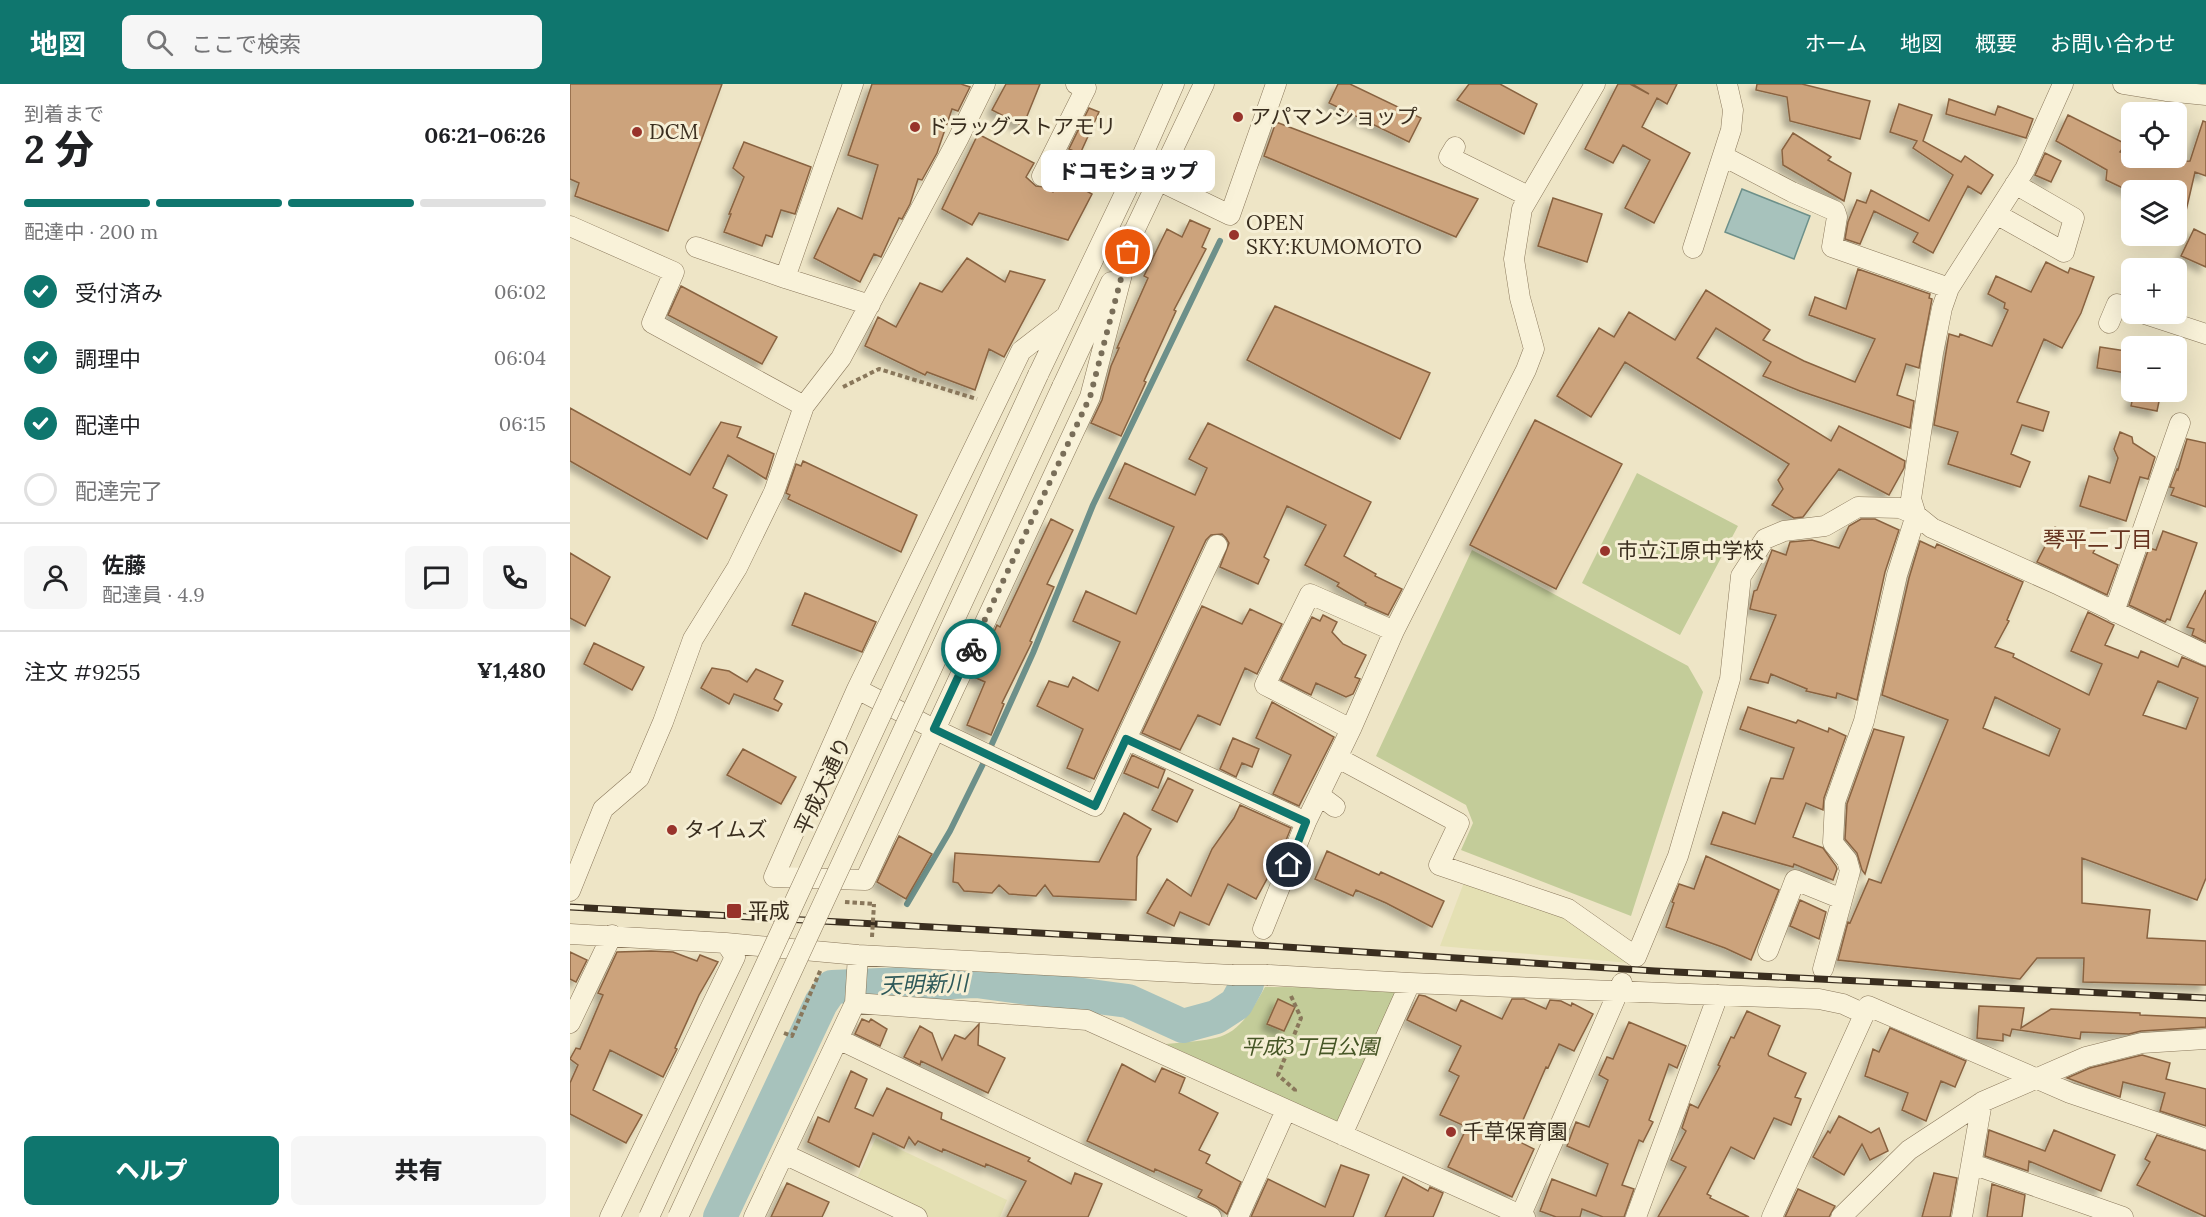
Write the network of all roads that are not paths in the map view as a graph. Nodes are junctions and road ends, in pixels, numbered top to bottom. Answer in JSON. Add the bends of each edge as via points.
{"nodes":[{"id":1,"x":853,"y":84,"type":"edge"},
{"id":2,"x":985,"y":84,"type":"edge"},
{"id":3,"x":1076,"y":84,"type":"edge"},
{"id":4,"x":1174,"y":84,"type":"edge"},
{"id":5,"x":1204,"y":84,"type":"edge"},
{"id":6,"x":1276,"y":84,"type":"edge"},
{"id":7,"x":1595,"y":84,"type":"edge"},
{"id":8,"x":1727,"y":84,"type":"edge"},
{"id":9,"x":2063,"y":84,"type":"edge"},
{"id":10,"x":2123,"y":84,"type":"edge"},
{"id":11,"x":2206,"y":95,"type":"edge"},
{"id":12,"x":1455,"y":147,"type":"dead end"},
{"id":13,"x":1723,"y":156,"type":"junction"},
{"id":14,"x":1136,"y":170,"type":"junction"},
{"id":15,"x":1042,"y":176,"type":"dead end"},
{"id":16,"x":1158,"y":180,"type":"junction"},
{"id":17,"x":2015,"y":184,"type":"junction"},
{"id":18,"x":1528,"y":196,"type":"junction"},
{"id":19,"x":1996,"y":214,"type":"junction"},
{"id":20,"x":570,"y":226,"type":"edge"},
{"id":21,"x":1133,"y":232,"type":"junction"},
{"id":22,"x":696,"y":247,"type":"dead end"},
{"id":23,"x":1693,"y":248,"type":"dead end"},
{"id":24,"x":785,"y":278,"type":"junction"},
{"id":25,"x":1949,"y":288,"type":"junction"},
{"id":26,"x":870,"y":305,"type":"junction"},
{"id":27,"x":2121,"y":305,"type":"edge"},
{"id":28,"x":1065,"y":316,"type":"junction"},
{"id":29,"x":2109,"y":323,"type":"dead end"},
{"id":30,"x":2176,"y":324,"type":"edge"},
{"id":31,"x":2206,"y":334,"type":"edge"},
{"id":32,"x":804,"y":406,"type":"junction"},
{"id":33,"x":2180,"y":423,"type":"dead end"},
{"id":34,"x":1916,"y":515,"type":"junction"},
{"id":35,"x":1217,"y":545,"type":"dead end"},
{"id":36,"x":2114,"y":612,"type":"junction"},
{"id":37,"x":1394,"y":631,"type":"junction"},
{"id":38,"x":2206,"y":656,"type":"edge"},
{"id":39,"x":857,"y":689,"type":"junction"},
{"id":40,"x":934,"y":729,"type":"junction"},
{"id":41,"x":1352,"y":729,"type":"junction"},
{"id":42,"x":1126,"y":739,"type":"junction"},
{"id":43,"x":1338,"y":758,"type":"junction"},
{"id":44,"x":1306,"y":822,"type":"junction"},
{"id":45,"x":570,"y":891,"type":"edge"},
{"id":46,"x":1842,"y":899,"type":"junction"},
{"id":47,"x":1263,"y":929,"type":"dead end"},
{"id":48,"x":570,"y":934,"type":"edge"},
{"id":49,"x":612,"y":935,"type":"junction"},
{"id":50,"x":737,"y":940,"type":"junction"},
{"id":51,"x":1768,"y":951,"type":"dead end"},
{"id":52,"x":858,"y":955,"type":"junction"},
{"id":53,"x":1823,"y":969,"type":"dead end"},
{"id":54,"x":1410,"y":983,"type":"junction"},
{"id":55,"x":1620,"y":987,"type":"junction"},
{"id":56,"x":1719,"y":995,"type":"junction"},
{"id":57,"x":855,"y":1003,"type":"junction"},
{"id":58,"x":1865,"y":1014,"type":"junction"},
{"id":59,"x":570,"y":1023,"type":"edge"},
{"id":60,"x":838,"y":1039,"type":"junction"},
{"id":61,"x":2206,"y":1039,"type":"edge"},
{"id":62,"x":2034,"y":1078,"type":"junction"},
{"id":63,"x":1982,"y":1101,"type":"junction"},
{"id":64,"x":1286,"y":1110,"type":"junction"},
{"id":65,"x":1342,"y":1135,"type":"junction"},
{"id":66,"x":2206,"y":1139,"type":"edge"},
{"id":67,"x":784,"y":1154,"type":"junction"},
{"id":68,"x":1972,"y":1164,"type":"junction"},
{"id":69,"x":1522,"y":1216,"type":"edge"},
{"id":70,"x":609,"y":1217,"type":"edge"},
{"id":71,"x":650,"y":1217,"type":"edge"},
{"id":72,"x":678,"y":1217,"type":"edge"},
{"id":73,"x":754,"y":1217,"type":"edge"},
{"id":74,"x":917,"y":1217,"type":"edge"},
{"id":75,"x":1210,"y":1217,"type":"edge"},
{"id":76,"x":1238,"y":1217,"type":"edge"},
{"id":77,"x":1636,"y":1217,"type":"edge"},
{"id":78,"x":1772,"y":1217,"type":"edge"},
{"id":79,"x":1841,"y":1217,"type":"edge"},
{"id":80,"x":1962,"y":1217,"type":"edge"},
{"id":81,"x":2123,"y":1217,"type":"edge"}],
"edges":[{"from":1,"to":24,"type":"street"},
{"from":2,"to":26,"type":"street"},
{"from":3,"to":15,"type":"street","via":[[1086,88]]},
{"from":4,"to":14,"type":"street","name":"平成大通り"},
{"from":5,"to":16,"type":"street"},
{"from":6,"to":16,"type":"street","via":[[1230,215]]},
{"from":7,"to":18,"type":"street"},
{"from":8,"to":13,"type":"street","via":[[1733,110]]},
{"from":9,"to":17,"type":"street"},
{"from":10,"to":11,"type":"street"},
{"from":12,"to":18,"type":"street","via":[[1449,157]]},
{"from":13,"to":23,"type":"street"},
{"from":13,"to":25,"type":"street","via":[[1835,211],[1832,247]]},
{"from":14,"to":16,"type":"street"},
{"from":14,"to":28,"type":"street","name":"平成大通り"},
{"from":16,"to":21,"type":"street"},
{"from":17,"to":19,"type":"street"},
{"from":17,"to":19,"type":"street","via":[[2074,218],[2064,252]]},
{"from":18,"to":37,"type":"street","via":[[1521,209],[1514,259],[1534,349]]},
{"from":19,"to":25,"type":"street"},
{"from":20,"to":32,"type":"street","via":[[674,272],[652,323]]},
{"from":21,"to":40,"type":"street","via":[[1090,397]]},
{"from":21,"to":72,"type":"street","bridge":true},
{"from":22,"to":24,"type":"street"},
{"from":24,"to":26,"type":"street"},
{"from":25,"to":34,"type":"street","via":[[1933,353],[1911,499]]},
{"from":26,"to":32,"type":"street","via":[[841,358]]},
{"from":27,"to":29,"type":"street","via":[[2117,304]]},
{"from":28,"to":39,"type":"street","via":[[1021,351]]},
{"from":28,"to":71,"type":"street","name":"平成大通り","bridge":true},
{"from":30,"to":31,"type":"street"},
{"from":32,"to":45,"type":"street","via":[[774,492],[737,568],[693,639],[639,778],[603,810]]},
{"from":33,"to":36,"type":"street"},
{"from":34,"to":36,"type":"street","via":[[1932,528]]},
{"from":34,"to":43,"type":"street","via":[[1900,508],[1858,507],[1825,526],[1784,531],[1765,538],[1741,576],[1730,679],[1678,856],[1636,957],[1568,909],[1439,865],[1459,823]]},
{"from":34,"to":46,"type":"street","via":[[1864,721],[1835,802],[1833,843],[1847,860],[1850,871]]},
{"from":35,"to":42,"type":"street"},
{"from":36,"to":38,"type":"street"},
{"from":37,"to":41,"type":"street"},
{"from":37,"to":41,"type":"street","via":[[1310,594],[1265,685]]},
{"from":39,"to":40,"type":"street"},
{"from":39,"to":40,"type":"street","via":[[774,877],[865,880]]},
{"from":40,"to":42,"type":"street","via":[[1095,806]]},
{"from":41,"to":43,"type":"street"},
{"from":42,"to":44,"type":"street"},
{"from":43,"to":44,"type":"street","via":[[1327,801]]},
{"from":44,"to":47,"type":"street","via":[[1296,871]]},
{"from":46,"to":51,"type":"street","via":[[1795,880]]},
{"from":46,"to":53,"type":"street"},
{"from":48,"to":49,"type":"street"},
{"from":49,"to":50,"type":"street"},
{"from":49,"to":59,"type":"street"},
{"from":50,"to":52,"type":"street"},
{"from":50,"to":70,"type":"street","via":[[735,957]]},
{"from":52,"to":54,"type":"street","bridge":true},
{"from":52,"to":57,"type":"street"},
{"from":54,"to":55,"type":"street"},
{"from":54,"to":65,"type":"street"},
{"from":55,"to":56,"type":"street"},
{"from":55,"to":69,"type":"street"},
{"from":56,"to":58,"type":"street","via":[[1819,999]]},
{"from":56,"to":77,"type":"street"},
{"from":57,"to":60,"type":"street"},
{"from":57,"to":64,"type":"street","via":[[1086,1020]]},
{"from":58,"to":62,"type":"street","via":[[1868,1006]]},
{"from":58,"to":78,"type":"street"},
{"from":60,"to":67,"type":"street"},
{"from":60,"to":75,"type":"street"},
{"from":61,"to":62,"type":"street","via":[[2128,1047],[2086,1057]]},
{"from":62,"to":63,"type":"street"},
{"from":62,"to":66,"type":"street"},
{"from":63,"to":68,"type":"street"},
{"from":63,"to":79,"type":"street","via":[[1910,1150]]},
{"from":64,"to":65,"type":"street"},
{"from":64,"to":76,"type":"street"},
{"from":65,"to":69,"type":"street"},
{"from":67,"to":73,"type":"street"},
{"from":67,"to":74,"type":"street"},
{"from":68,"to":80,"type":"street"},
{"from":68,"to":81,"type":"street"}]}
